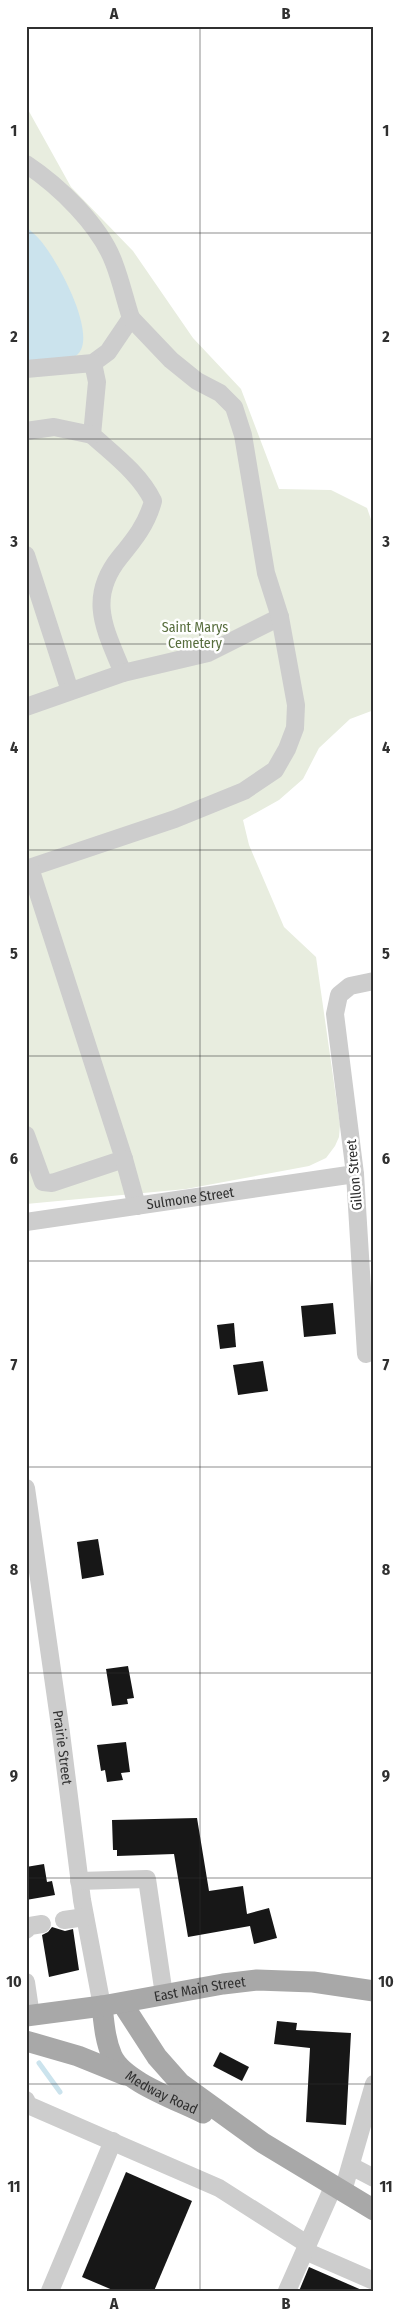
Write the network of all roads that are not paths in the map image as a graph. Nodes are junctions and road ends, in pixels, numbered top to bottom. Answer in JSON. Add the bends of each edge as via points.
{"nodes":[{"id":1,"x":26,"y":164,"type":"edge"},
{"id":2,"x":131,"y":318,"type":"junction"},
{"id":3,"x":93,"y":363,"type":"junction"},
{"id":4,"x":26,"y":369,"type":"edge"},
{"id":5,"x":26,"y":431,"type":"edge"},
{"id":6,"x":92,"y":435,"type":"junction"},
{"id":7,"x":26,"y":555,"type":"edge"},
{"id":8,"x":280,"y":616,"type":"junction"},
{"id":9,"x":123,"y":673,"type":"junction"},
{"id":10,"x":70,"y":691,"type":"junction"},
{"id":11,"x":26,"y":707,"type":"edge"},
{"id":12,"x":28,"y":868,"type":"edge"},
{"id":13,"x":374,"y":981,"type":"edge"},
{"id":14,"x":26,"y":1135,"type":"edge"},
{"id":15,"x":124,"y":1159,"type":"junction"},
{"id":16,"x":355,"y":1174,"type":"junction"},
{"id":17,"x":137,"y":1206,"type":"junction"},
{"id":18,"x":26,"y":1222,"type":"edge"},
{"id":19,"x":366,"y":1354,"type":"dead end"},
{"id":20,"x":26,"y":1488,"type":"edge"},
{"id":21,"x":79,"y":1881,"type":"junction"},
{"id":22,"x":85,"y":1917,"type":"junction"},
{"id":23,"x":64,"y":1920,"type":"dead end"},
{"id":24,"x":26,"y":1982,"type":"edge"},
{"id":25,"x":374,"y":1991,"type":"edge"},
{"id":26,"x":164,"y":1995,"type":"junction"},
{"id":27,"x":112,"y":2005,"type":"junction"},
{"id":28,"x":28,"y":2016,"type":"edge"},
{"id":29,"x":26,"y":2041,"type":"edge"},
{"id":30,"x":143,"y":2083,"type":"junction"},
{"id":31,"x":374,"y":2084,"type":"edge"},
{"id":32,"x":26,"y":2100,"type":"edge"},
{"id":33,"x":113,"y":2141,"type":"junction"},
{"id":34,"x":264,"y":2143,"type":"junction"},
{"id":35,"x":351,"y":2166,"type":"junction"},
{"id":36,"x":374,"y":2178,"type":"edge"},
{"id":37,"x":338,"y":2188,"type":"junction"},
{"id":38,"x":374,"y":2210,"type":"edge"},
{"id":39,"x":306,"y":2248,"type":"junction"},
{"id":40,"x":374,"y":2282,"type":"edge"},
{"id":41,"x":50,"y":2291,"type":"edge"},
{"id":42,"x":286,"y":2291,"type":"edge"}],
"edges":[{"from":1,"to":2,"type":"street","via":[[71,201],[91,223],[114,262]]},
{"from":2,"to":3,"type":"street","via":[[108,352]]},
{"from":2,"to":8,"type":"street","via":[[171,360],[197,381],[220,393],[234,407],[243,435],[266,573]]},
{"from":3,"to":4,"type":"street"},
{"from":3,"to":6,"type":"street","via":[[97,382]]},
{"from":5,"to":6,"type":"street","via":[[54,427]]},
{"from":6,"to":9,"type":"street","via":[[122,461],[148,490],[153,502],[149,518],[115,563],[100,600],[104,624]]},
{"from":7,"to":10,"type":"street"},
{"from":8,"to":9,"type":"street","via":[[208,653]]},
{"from":8,"to":12,"type":"street","via":[[296,705],[295,728],[275,770],[244,791],[176,819]]},
{"from":9,"to":10,"type":"street"},
{"from":10,"to":11,"type":"street"},
{"from":12,"to":15,"type":"street"},
{"from":13,"to":16,"type":"street","name":"Gillon Street","via":[[350,986],[339,996],[335,1014]]},
{"from":14,"to":15,"type":"street","via":[[43,1182],[52,1183]]},
{"from":15,"to":17,"type":"street"},
{"from":16,"to":17,"type":"street","name":"Sulmone Street"},
{"from":16,"to":19,"type":"street","name":"Gillon Street"},
{"from":17,"to":18,"type":"street","name":"Sulmone Street"},
{"from":20,"to":21,"type":"street","name":"Prairie Street"},
{"from":21,"to":22,"type":"street","name":"Prairie Street"},
{"from":21,"to":26,"type":"street","via":[[147,1879]]},
{"from":22,"to":23,"type":"street"},
{"from":22,"to":27,"type":"street","name":"Prairie Street"},
{"from":24,"to":28,"type":"street"},
{"from":25,"to":26,"type":"main road","name":"East Main Street","via":[[313,1982],[266,1980]]},
{"from":26,"to":27,"type":"main road","name":"East Main Street"},
{"from":27,"to":28,"type":"main road","name":"East Main Street"},
{"from":27,"to":30,"type":"main road","name":"Medway Road","via":[[106,2039],[112,2056],[122,2070]]},
{"from":27,"to":34,"type":"main road","name":"Medway Road","via":[[172,2076]]},
{"from":29,"to":30,"type":"main road","via":[[105,2066]]},
{"from":30,"to":34,"type":"main road","name":"Medway Road"},
{"from":31,"to":35,"type":"street"},
{"from":32,"to":33,"type":"street","via":[[28,2105]]},
{"from":33,"to":39,"type":"street","via":[[219,2188]]},
{"from":33,"to":41,"type":"street"},
{"from":34,"to":37,"type":"main road","name":"Medway Road"},
{"from":35,"to":36,"type":"street"},
{"from":35,"to":37,"type":"street"},
{"from":37,"to":38,"type":"main road","name":"Medway Road"},
{"from":37,"to":39,"type":"street"},
{"from":39,"to":40,"type":"street"},
{"from":39,"to":42,"type":"street"}]}
